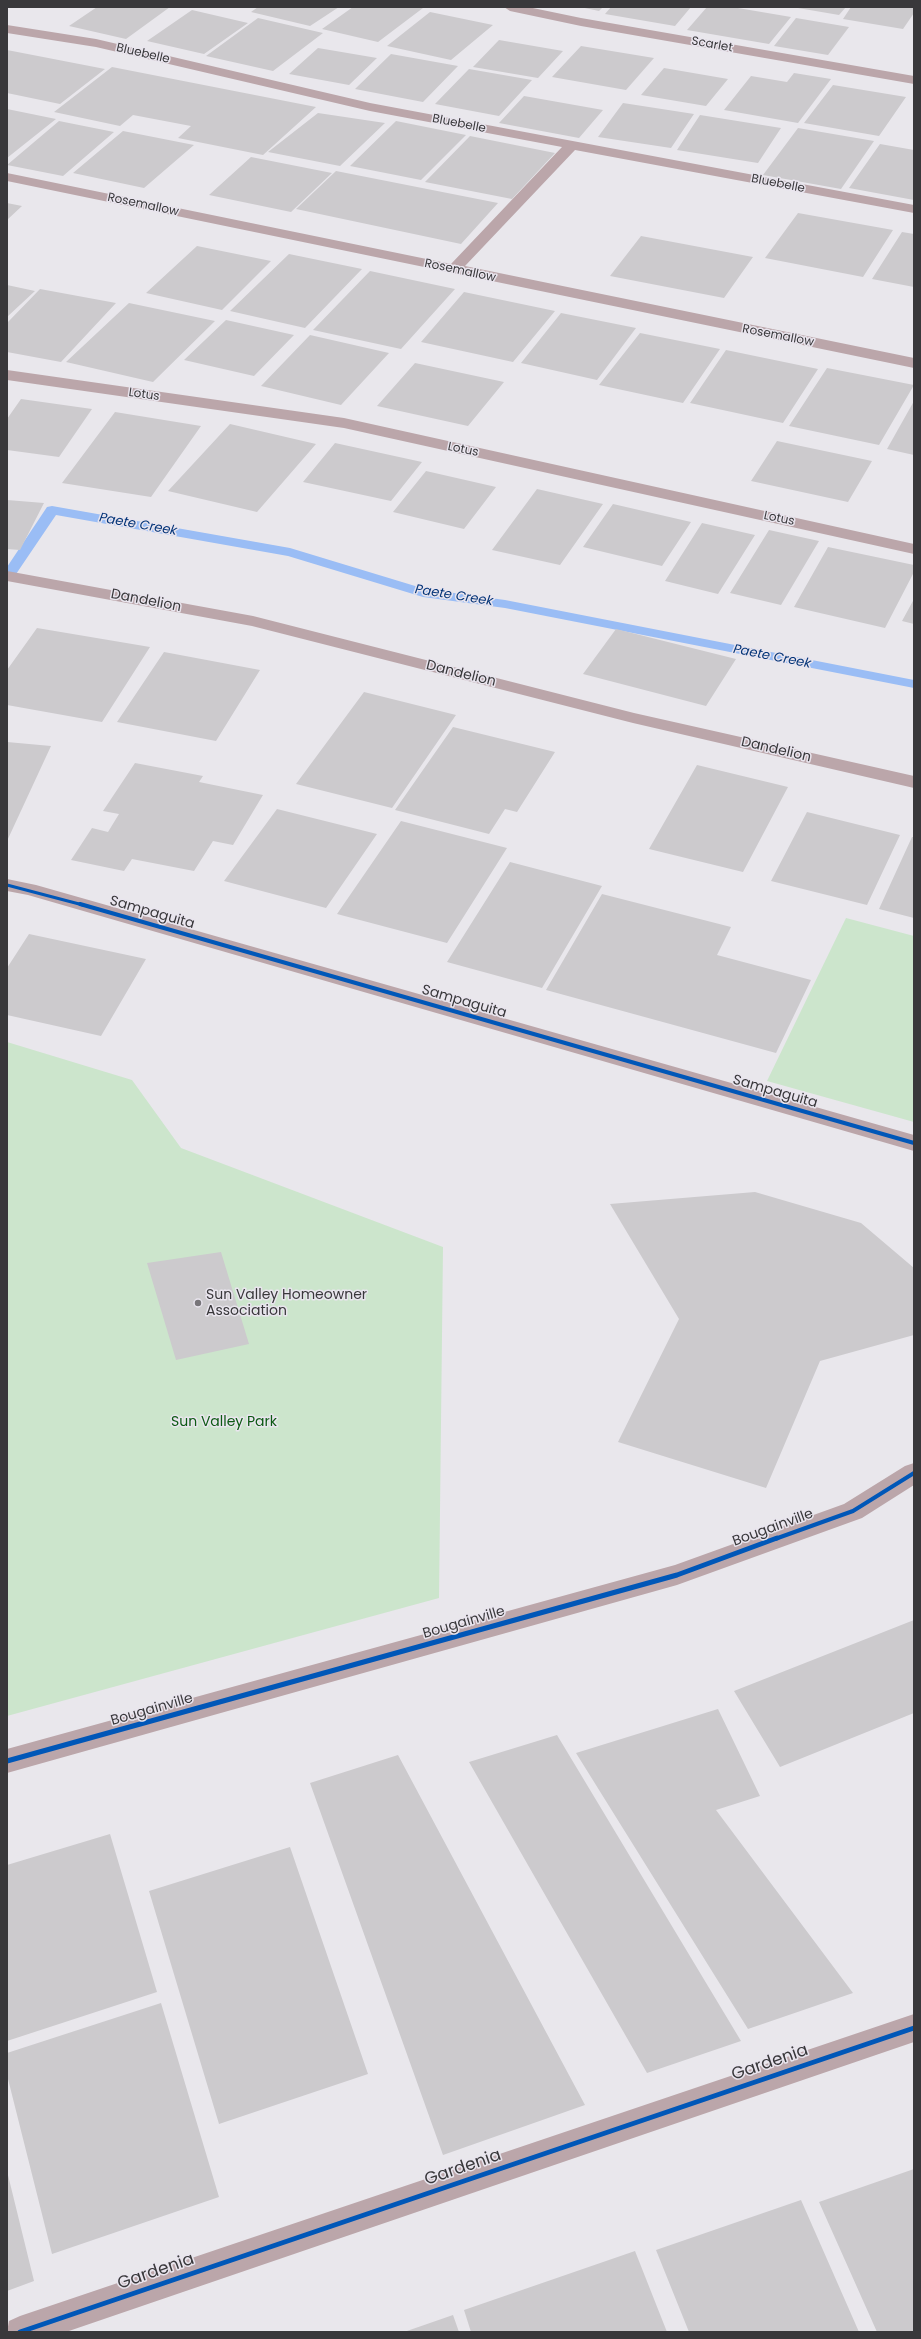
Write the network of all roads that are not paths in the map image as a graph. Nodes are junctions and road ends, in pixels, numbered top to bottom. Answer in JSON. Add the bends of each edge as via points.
{"nodes":[{"id":1,"x":510,"y":7,"type":"edge"},
{"id":2,"x":7,"y":30,"type":"edge"},
{"id":3,"x":914,"y":80,"type":"edge"},
{"id":4,"x":572,"y":145,"type":"junction"},
{"id":5,"x":7,"y":177,"type":"edge"},
{"id":6,"x":914,"y":209,"type":"edge"},
{"id":7,"x":453,"y":270,"type":"junction"},
{"id":8,"x":914,"y":363,"type":"edge"},
{"id":9,"x":7,"y":375,"type":"edge"},
{"id":10,"x":914,"y":549,"type":"edge"},
{"id":11,"x":7,"y":576,"type":"edge"},
{"id":12,"x":914,"y":782,"type":"edge"},
{"id":13,"x":7,"y":886,"type":"edge"},
{"id":14,"x":914,"y":1143,"type":"edge"},
{"id":15,"x":914,"y":1473,"type":"edge"},
{"id":16,"x":7,"y":1761,"type":"edge"},
{"id":17,"x":914,"y":2028,"type":"edge"},
{"id":18,"x":20,"y":2332,"type":"edge"}],
"edges":[{"from":1,"to":3,"type":"street","name":"Scarlet","via":[[581,22]]},
{"from":2,"to":4,"type":"street","name":"Bluebelle","via":[[96,43],[370,107]]},
{"from":4,"to":6,"type":"street","name":"Bluebelle"},
{"from":4,"to":7,"type":"street"},
{"from":5,"to":7,"type":"street","name":"Rosemallow"},
{"from":7,"to":8,"type":"street","name":"Rosemallow"},
{"from":9,"to":10,"type":"street","name":"Lotus","via":[[344,423]]},
{"from":11,"to":12,"type":"street","name":"Dandelion","via":[[252,621],[633,718]]},
{"from":13,"to":14,"type":"street","name":"Sampaguita","via":[[30,889]]},
{"from":15,"to":16,"type":"street","name":"Bougainville","via":[[853,1511],[678,1575]]},
{"from":17,"to":18,"type":"street","name":"Gardenia"}]}
